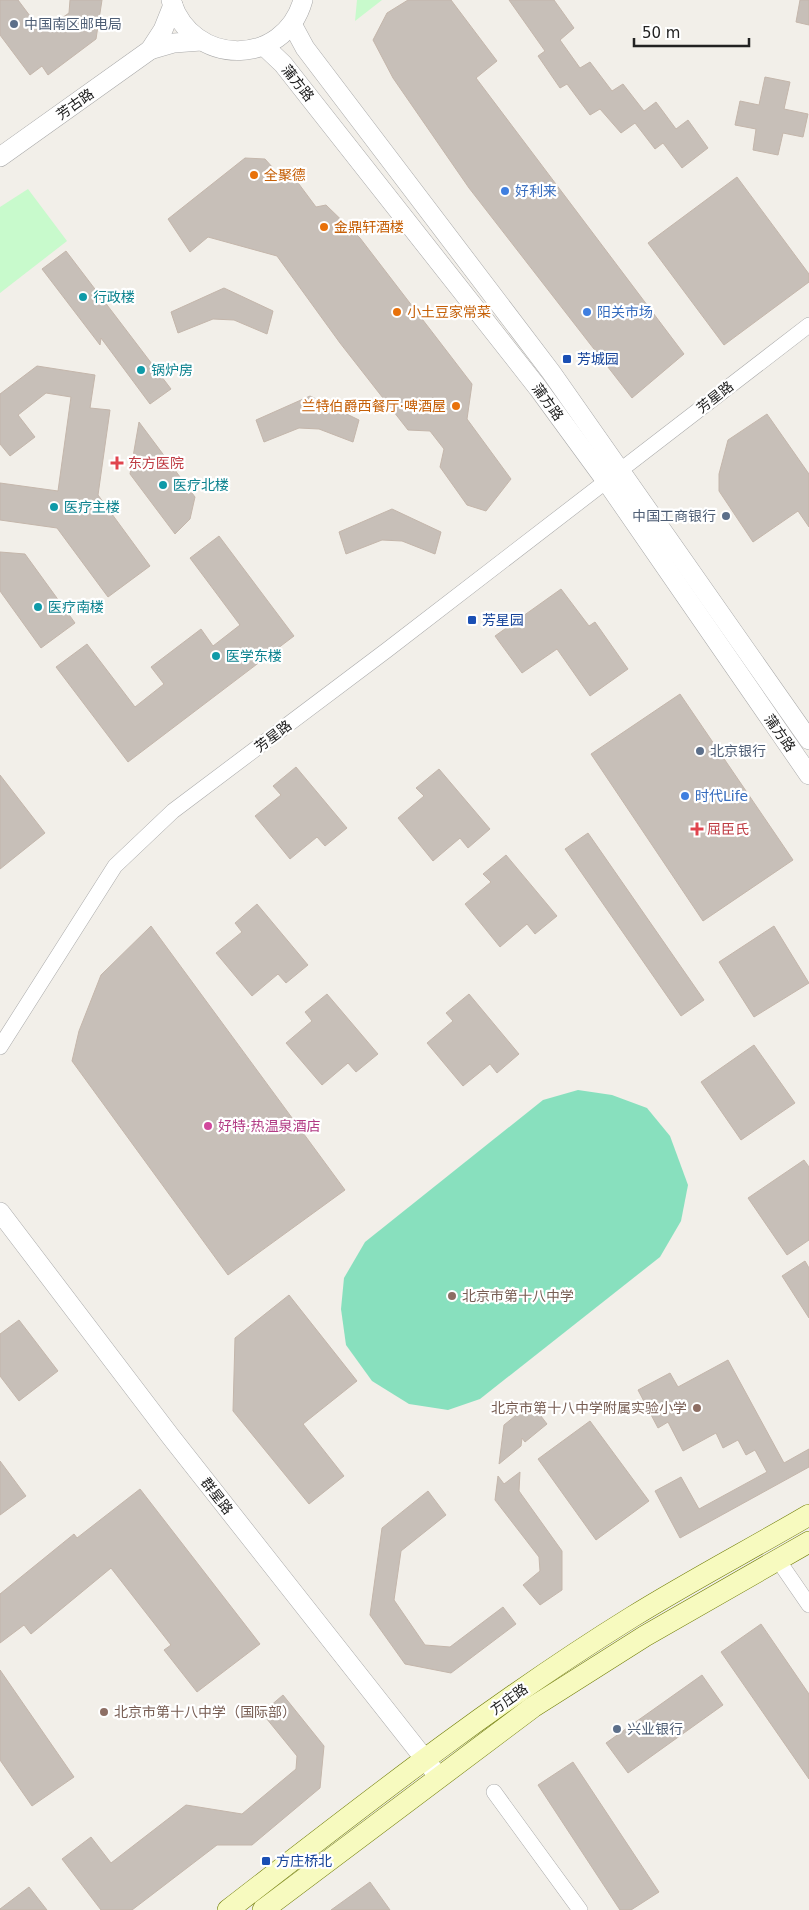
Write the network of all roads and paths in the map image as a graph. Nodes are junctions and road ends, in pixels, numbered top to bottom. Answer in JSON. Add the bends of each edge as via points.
{"nodes":[{"id":1,"x":303,"y":0,"type":"edge"},
{"id":2,"x":172,"y":3,"type":"edge"},
{"id":3,"x":292,"y":24,"type":"junction"},
{"id":4,"x":201,"y":41,"type":"junction"},
{"id":5,"x":264,"y":46,"type":"junction"},
{"id":6,"x":150,"y":50,"type":"junction"},
{"id":7,"x":0,"y":157,"type":"edge"},
{"id":8,"x":809,"y":324,"type":"edge"},
{"id":9,"x":614,"y":476,"type":"junction"},
{"id":10,"x":809,"y":740,"type":"edge"},
{"id":11,"x":809,"y":775,"type":"edge"},
{"id":12,"x":0,"y":1047,"type":"edge"},
{"id":13,"x":0,"y":1212,"type":"edge"},
{"id":14,"x":809,"y":1515,"type":"edge"},
{"id":15,"x":809,"y":1542,"type":"edge"},
{"id":16,"x":778,"y":1560,"type":"junction"},
{"id":17,"x":809,"y":1605,"type":"edge"},
{"id":18,"x":425,"y":1758,"type":"junction"},
{"id":19,"x":438,"y":1776,"type":"junction"},
{"id":20,"x":494,"y":1792,"type":"dead end"},
{"id":21,"x":228,"y":1910,"type":"edge"},
{"id":22,"x":263,"y":1910,"type":"edge"},
{"id":23,"x":580,"y":1910,"type":"edge"}],
"edges":[{"from":1,"to":3,"type":"street"},
{"from":2,"to":4,"type":"street","via":[[184,26]]},
{"from":2,"to":6,"type":"street","via":[[163,30]]},
{"from":3,"to":5,"type":"street"},
{"from":3,"to":9,"type":"street","name":"蒲方路","via":[[305,48],[545,364]]},
{"from":4,"to":5,"type":"street","via":[[232,51]]},
{"from":4,"to":6,"type":"street","via":[[174,43]]},
{"from":5,"to":9,"type":"street","name":"蒲方路","via":[[284,64],[538,388]]},
{"from":6,"to":7,"type":"street","name":"芳古路"},
{"from":8,"to":9,"type":"street","name":"芳星路"},
{"from":9,"to":10,"type":"street","name":"蒲方路"},
{"from":9,"to":11,"type":"street","name":"蒲方路"},
{"from":9,"to":12,"type":"street","name":"芳星路","via":[[172,811],[115,866]]},
{"from":13,"to":18,"type":"street","name":"群星路","via":[[171,1437]]},
{"from":14,"to":18,"type":"main road","name":"方庄路","via":[[632,1616]]},
{"from":15,"to":16,"type":"main road","name":"方庄路"},
{"from":16,"to":17,"type":"street"},
{"from":16,"to":19,"type":"main road","name":"方庄路","via":[[645,1636],[533,1707]]},
{"from":18,"to":19,"type":"street","name":"群星路"},
{"from":18,"to":21,"type":"main road","name":"方庄路"},
{"from":19,"to":22,"type":"main road","name":"方庄路"},
{"from":20,"to":23,"type":"street"}]}
